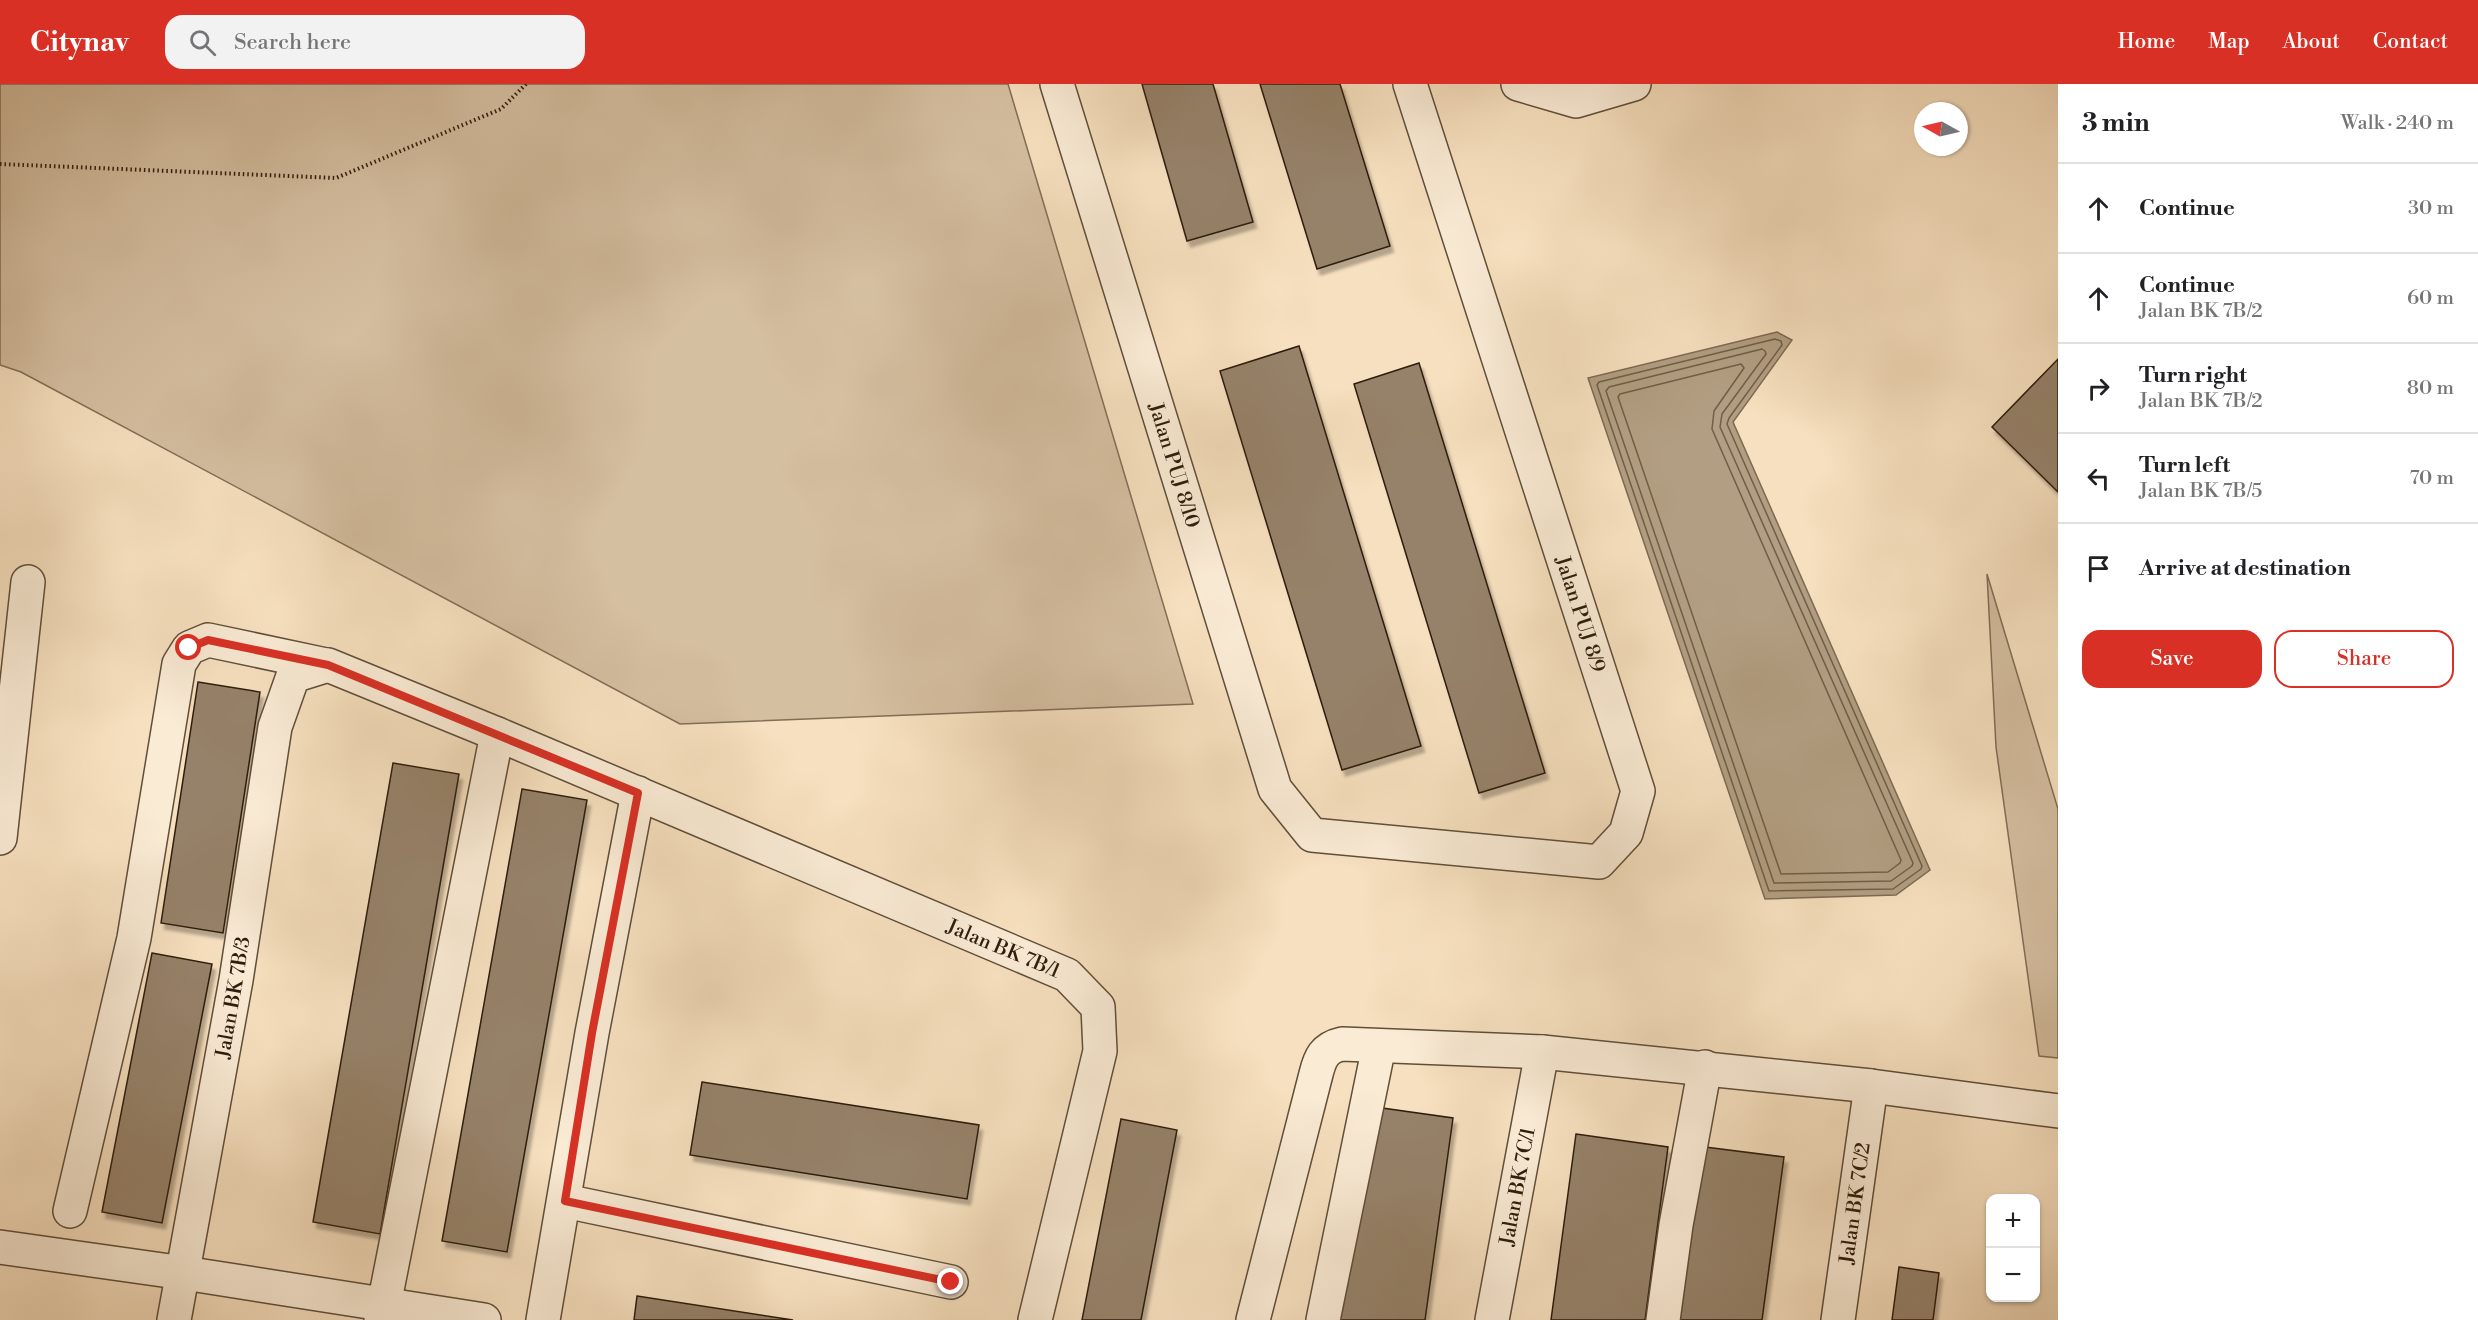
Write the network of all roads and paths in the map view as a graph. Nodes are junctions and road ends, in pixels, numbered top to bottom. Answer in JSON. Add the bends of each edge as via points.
{"nodes":[{"id":1,"x":526,"y":84,"type":"edge"},
{"id":2,"x":1057,"y":84,"type":"edge"},
{"id":3,"x":1410,"y":84,"type":"edge"},
{"id":4,"x":1634,"y":84,"type":"edge"},
{"id":5,"x":1518,"y":85,"type":"edge"},
{"id":6,"x":0,"y":164,"type":"edge"},
{"id":7,"x":28,"y":582,"type":"dead end"},
{"id":8,"x":328,"y":665,"type":"junction"},
{"id":9,"x":496,"y":734,"type":"junction"},
{"id":10,"x":638,"y":793,"type":"junction"},
{"id":11,"x":1312,"y":836,"type":"joint"},
{"id":12,"x":0,"y":838,"type":"edge"},
{"id":13,"x":1379,"y":1046,"type":"junction"},
{"id":14,"x":1542,"y":1052,"type":"junction"},
{"id":15,"x":1705,"y":1067,"type":"junction"},
{"id":16,"x":1871,"y":1086,"type":"junction"},
{"id":17,"x":2058,"y":1111,"type":"edge"},
{"id":18,"x":565,"y":1201,"type":"junction"},
{"id":19,"x":70,"y":1211,"type":"dead end"},
{"id":20,"x":0,"y":1247,"type":"edge"},
{"id":21,"x":184,"y":1273,"type":"junction"},
{"id":22,"x":951,"y":1282,"type":"dead end"},
{"id":23,"x":383,"y":1312,"type":"edge"},
{"id":24,"x":174,"y":1320,"type":"edge"},
{"id":25,"x":484,"y":1320,"type":"edge"},
{"id":26,"x":543,"y":1320,"type":"edge"},
{"id":27,"x":1035,"y":1320,"type":"edge"},
{"id":28,"x":1253,"y":1320,"type":"edge"},
{"id":29,"x":1323,"y":1320,"type":"edge"},
{"id":30,"x":1492,"y":1320,"type":"edge"},
{"id":31,"x":1663,"y":1320,"type":"edge"},
{"id":32,"x":1838,"y":1320,"type":"edge"}],
"edges":[{"from":1,"to":6,"type":"path","via":[[501,109],[336,178]]},
{"from":2,"to":11,"type":"street","name":"Jalan PUJ 8/10","via":[[1275,789]]},
{"from":3,"to":11,"type":"street","name":"Jalan PUJ 8/9","via":[[1638,791],[1626,833],[1599,862]]},
{"from":4,"to":5,"type":"street","via":[[1576,101]]},
{"from":7,"to":12,"type":"street"},
{"from":8,"to":9,"type":"street","name":"Jalan BK 7B/1"},
{"from":8,"to":19,"type":"street","name":"Jalan BK 7B/1","via":[[208,640],[189,648],[179,664],[134,938]]},
{"from":8,"to":21,"type":"street","name":"Jalan BK 7B/3","via":[[293,675],[275,727],[238,968]]},
{"from":9,"to":10,"type":"street","name":"Jalan BK 7B/1"},
{"from":9,"to":23,"type":"street"},
{"from":10,"to":18,"type":"street","via":[[592,1033]]},
{"from":10,"to":27,"type":"street","name":"Jalan BK 7B/1","via":[[1067,975],[1098,1007],[1100,1051]]},
{"from":13,"to":14,"type":"street"},
{"from":13,"to":28,"type":"street","via":[[1342,1044],[1330,1047],[1321,1058]]},
{"from":13,"to":29,"type":"street"},
{"from":14,"to":15,"type":"street"},
{"from":14,"to":30,"type":"street","name":"Jalan BK 7C/1"},
{"from":15,"to":16,"type":"street"},
{"from":15,"to":31,"type":"street"},
{"from":16,"to":17,"type":"street"},
{"from":16,"to":32,"type":"street","name":"Jalan BK 7C/2"},
{"from":18,"to":22,"type":"street"},
{"from":18,"to":26,"type":"street"},
{"from":20,"to":21,"type":"street"},
{"from":21,"to":23,"type":"street"},
{"from":21,"to":24,"type":"street","name":"Jalan BK 7B/3"},
{"from":23,"to":25,"type":"street"}]}
